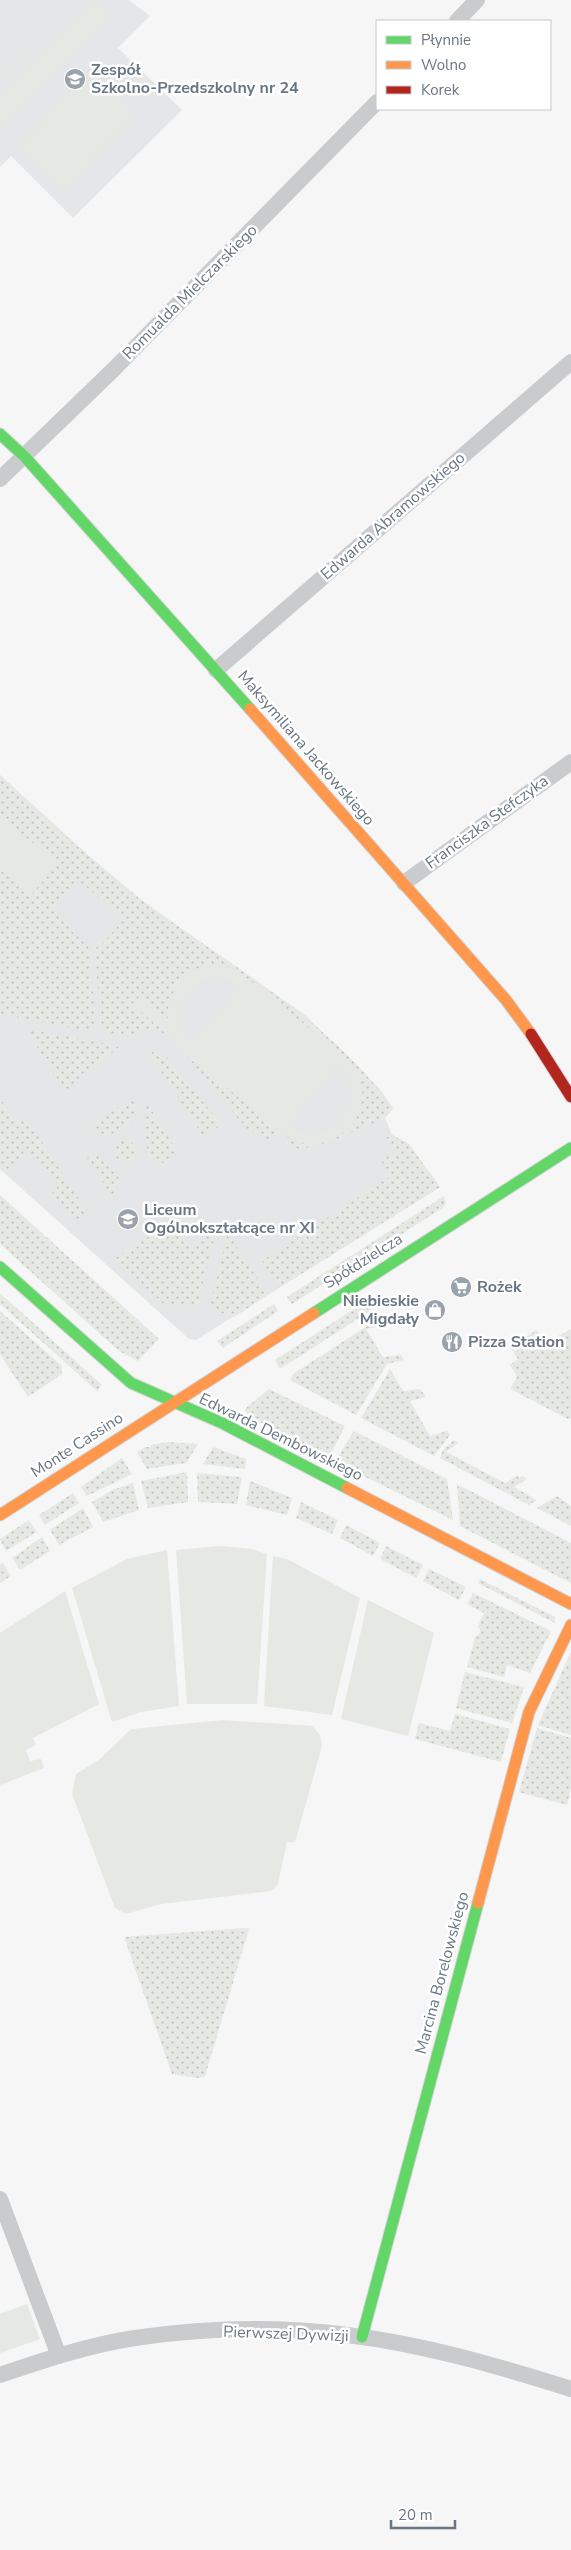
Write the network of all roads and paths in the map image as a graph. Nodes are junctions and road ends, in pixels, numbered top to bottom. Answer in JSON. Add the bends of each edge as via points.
{"nodes":[{"id":1,"x":477,"y":0,"type":"edge"},
{"id":2,"x":457,"y":20,"type":"edge"},
{"id":3,"x":376,"y":103,"type":"edge"},
{"id":4,"x":571,"y":362,"type":"edge"},
{"id":5,"x":0,"y":434,"type":"edge"},
{"id":6,"x":25,"y":457,"type":"junction"},
{"id":7,"x":0,"y":479,"type":"edge"},
{"id":8,"x":216,"y":670,"type":"junction"},
{"id":9,"x":571,"y":762,"type":"edge"},
{"id":10,"x":404,"y":883,"type":"junction"},
{"id":11,"x":571,"y":1097,"type":"edge"},
{"id":12,"x":571,"y":1148,"type":"edge"},
{"id":13,"x":0,"y":1267,"type":"edge"},
{"id":14,"x":173,"y":1403,"type":"junction"},
{"id":15,"x":0,"y":1515,"type":"edge"},
{"id":16,"x":571,"y":1604,"type":"edge"},
{"id":17,"x":571,"y":1625,"type":"edge"},
{"id":18,"x":0,"y":2199,"type":"edge"},
{"id":19,"x":362,"y":2337,"type":"junction"},
{"id":20,"x":59,"y":2356,"type":"junction"},
{"id":21,"x":0,"y":2375,"type":"edge"},
{"id":22,"x":571,"y":2389,"type":"edge"}],
"edges":[{"from":1,"to":2,"type":"street"},
{"from":3,"to":6,"type":"street","name":"Romualda Mielczarskiego"},
{"from":4,"to":8,"type":"street","name":"Edwarda Abramowskiego"},
{"from":5,"to":6,"type":"street","name":"Maksymiliana Jackowskiego"},
{"from":6,"to":7,"type":"street","name":"Romualda Mielczarskiego"},
{"from":6,"to":8,"type":"street","name":"Maksymiliana Jackowskiego"},
{"from":8,"to":10,"type":"street","name":"Maksymiliana Jackowskiego"},
{"from":9,"to":10,"type":"street","name":"Franciszka Stefczyka"},
{"from":10,"to":11,"type":"street","name":"Maksymiliana Jackowskiego","via":[[506,1000]]},
{"from":12,"to":14,"type":"street","name":"Spółdzielcza"},
{"from":13,"to":14,"type":"street","name":"Edwarda Dembowskiego","via":[[131,1383]]},
{"from":14,"to":15,"type":"street","name":"Monte Cassino"},
{"from":14,"to":16,"type":"street","name":"Edwarda Dembowskiego","via":[[222,1424]]},
{"from":17,"to":19,"type":"street","name":"Marcina Borelowskiego","via":[[529,1712]]},
{"from":18,"to":20,"type":"street"},
{"from":19,"to":20,"type":"street","name":"Pierwszej Dywizji","via":[[287,2331],[206,2331],[134,2338]]},
{"from":19,"to":22,"type":"street","name":"Pierwszej Dywizji","via":[[442,2353]]},
{"from":20,"to":21,"type":"street","name":"Pierwszej Dywizji"}]}
